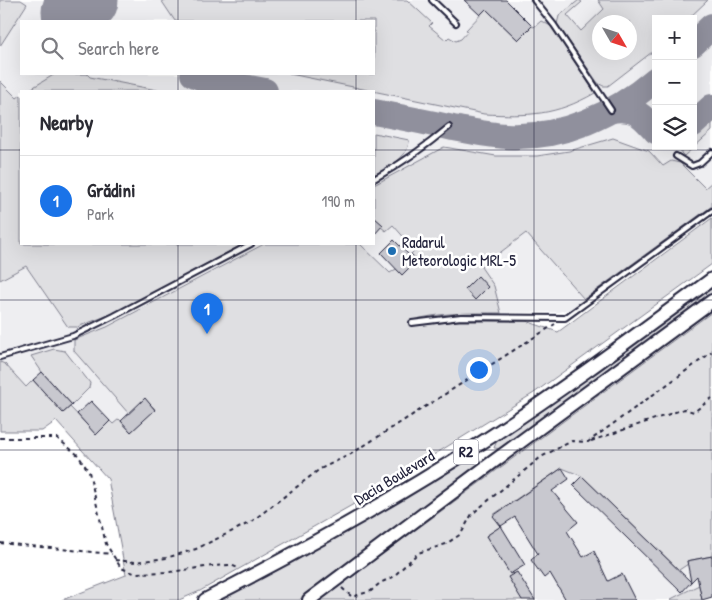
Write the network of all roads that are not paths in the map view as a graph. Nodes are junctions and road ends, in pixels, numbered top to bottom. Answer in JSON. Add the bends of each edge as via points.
{"nodes":[{"id":1,"x":432,"y":0,"type":"edge"},
{"id":2,"x":535,"y":1,"type":"edge"},
{"id":3,"x":456,"y":23,"type":"dead end"},
{"id":4,"x":611,"y":110,"type":"dead end"},
{"id":5,"x":449,"y":127,"type":"dead end"},
{"id":6,"x":712,"y":152,"type":"edge"},
{"id":7,"x":676,"y":156,"type":"dead end"},
{"id":8,"x":375,"y":178,"type":"edge"},
{"id":9,"x":712,"y":212,"type":"edge"},
{"id":10,"x":249,"y":245,"type":"edge"},
{"id":11,"x":712,"y":279,"type":"edge"},
{"id":12,"x":712,"y":301,"type":"edge"},
{"id":13,"x":412,"y":323,"type":"dead end"},
{"id":14,"x":0,"y":357,"type":"edge"},
{"id":15,"x":480,"y":444,"type":"junction"},
{"id":16,"x":493,"y":462,"type":"junction"},
{"id":17,"x":205,"y":600,"type":"edge"},
{"id":18,"x":309,"y":600,"type":"edge"}],
"edges":[{"from":1,"to":3,"type":"lane"},
{"from":2,"to":4,"type":"lane"},
{"from":5,"to":8,"type":"lane","via":[[424,148]]},
{"from":6,"to":7,"type":"lane","via":[[692,166]]},
{"from":9,"to":13,"type":"lane","via":[[565,318],[461,317]]},
{"from":10,"to":14,"type":"lane","via":[[72,336]]},
{"from":11,"to":15,"type":"main road","name":"Dacia Boulevard","number":"R2","via":[[588,371]]},
{"from":12,"to":16,"type":"main road","number":"R2"},
{"from":15,"to":16,"type":"main road"},
{"from":15,"to":17,"type":"main road","name":"Dacia Boulevard","number":"R2","via":[[369,511]]},
{"from":16,"to":18,"type":"main road","number":"R2"}]}
